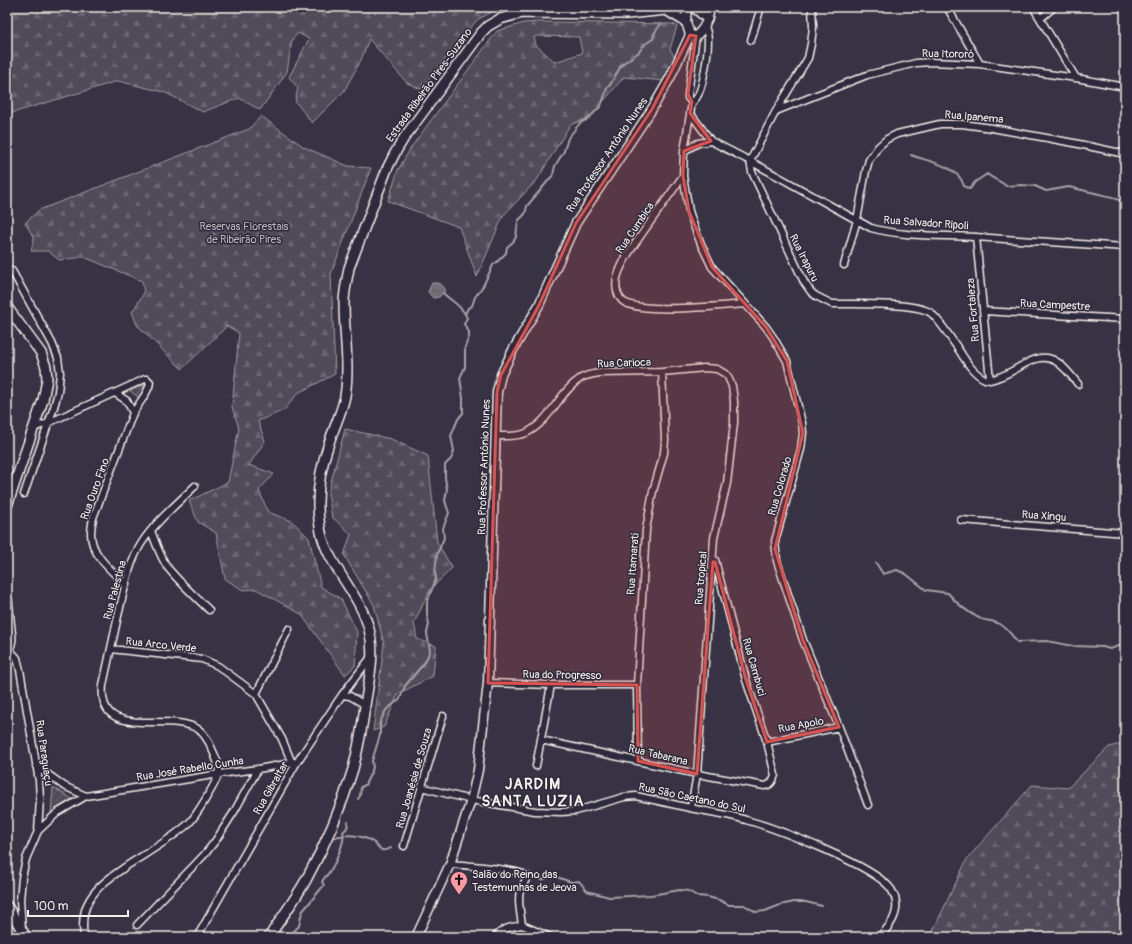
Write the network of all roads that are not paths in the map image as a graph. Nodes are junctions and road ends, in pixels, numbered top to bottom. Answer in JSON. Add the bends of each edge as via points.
{"nodes":[{"id":1,"x":686,"y":7,"type":"edge"},
{"id":2,"x":693,"y":7,"type":"edge"},
{"id":3,"x":710,"y":7,"type":"edge"},
{"id":4,"x":760,"y":7,"type":"edge"},
{"id":5,"x":812,"y":7,"type":"edge"},
{"id":6,"x":947,"y":7,"type":"edge"},
{"id":7,"x":1034,"y":7,"type":"edge"},
{"id":8,"x":1054,"y":7,"type":"edge"},
{"id":9,"x":666,"y":10,"type":"junction"},
{"id":10,"x":1041,"y":18,"type":"junction"},
{"id":11,"x":686,"y":22,"type":"junction"},
{"id":12,"x":706,"y":22,"type":"junction"},
{"id":13,"x":693,"y":36,"type":"junction"},
{"id":14,"x":751,"y":40,"type":"dead end"},
{"id":15,"x":980,"y":64,"type":"junction"},
{"id":16,"x":1076,"y":78,"type":"junction"},
{"id":17,"x":1125,"y":87,"type":"edge"},
{"id":18,"x":692,"y":102,"type":"junction"},
{"id":19,"x":776,"y":111,"type":"junction"},
{"id":20,"x":690,"y":113,"type":"junction"},
{"id":21,"x":711,"y":141,"type":"junction"},
{"id":22,"x":684,"y":151,"type":"junction"},
{"id":23,"x":1125,"y":154,"type":"edge"},
{"id":24,"x":750,"y":161,"type":"junction"},
{"id":25,"x":683,"y":176,"type":"junction"},
{"id":26,"x":857,"y":220,"type":"junction"},
{"id":27,"x":976,"y":237,"type":"junction"},
{"id":28,"x":1125,"y":247,"type":"edge"},
{"id":29,"x":844,"y":265,"type":"dead end"},
{"id":30,"x":12,"y":271,"type":"dead end"},
{"id":31,"x":745,"y":304,"type":"junction"},
{"id":32,"x":7,"y":307,"type":"edge"},
{"id":33,"x":983,"y":311,"type":"junction"},
{"id":34,"x":1125,"y":320,"type":"edge"},
{"id":35,"x":705,"y":368,"type":"joint"},
{"id":36,"x":662,"y":372,"type":"junction"},
{"id":37,"x":990,"y":380,"type":"junction"},
{"id":38,"x":1078,"y":384,"type":"dead end"},
{"id":39,"x":115,"y":393,"type":"junction"},
{"id":40,"x":133,"y":413,"type":"junction"},
{"id":41,"x":48,"y":423,"type":"junction"},
{"id":42,"x":34,"y":428,"type":"junction"},
{"id":43,"x":496,"y":436,"type":"junction"},
{"id":44,"x":195,"y":486,"type":"dead end"},
{"id":45,"x":24,"y":494,"type":"dead end"},
{"id":46,"x":7,"y":506,"type":"edge"},
{"id":47,"x":961,"y":520,"type":"dead end"},
{"id":48,"x":151,"y":531,"type":"junction"},
{"id":49,"x":1125,"y":533,"type":"edge"},
{"id":50,"x":713,"y":554,"type":"junction"},
{"id":51,"x":126,"y":585,"type":"junction"},
{"id":52,"x":7,"y":599,"type":"edge"},
{"id":53,"x":210,"y":610,"type":"dead end"},
{"id":54,"x":289,"y":629,"type":"dead end"},
{"id":55,"x":111,"y":649,"type":"junction"},
{"id":56,"x":8,"y":654,"type":"edge"},
{"id":57,"x":372,"y":656,"type":"junction"},
{"id":58,"x":488,"y":683,"type":"junction"},
{"id":59,"x":551,"y":685,"type":"junction"},
{"id":60,"x":636,"y":685,"type":"junction"},
{"id":61,"x":256,"y":694,"type":"junction"},
{"id":62,"x":342,"y":695,"type":"junction"},
{"id":63,"x":365,"y":705,"type":"junction"},
{"id":64,"x":443,"y":716,"type":"dead end"},
{"id":65,"x":839,"y":727,"type":"junction"},
{"id":66,"x":541,"y":740,"type":"junction"},
{"id":67,"x":767,"y":742,"type":"junction"},
{"id":68,"x":638,"y":761,"type":"junction"},
{"id":69,"x":295,"y":762,"type":"junction"},
{"id":70,"x":36,"y":766,"type":"junction"},
{"id":71,"x":536,"y":766,"type":"dead end"},
{"id":72,"x":258,"y":769,"type":"junction"},
{"id":73,"x":219,"y":774,"type":"junction"},
{"id":74,"x":697,"y":774,"type":"junction"},
{"id":75,"x":771,"y":783,"type":"joint"},
{"id":76,"x":422,"y":787,"type":"junction"},
{"id":77,"x":86,"y":796,"type":"junction"},
{"id":78,"x":471,"y":800,"type":"junction"},
{"id":79,"x":868,"y":805,"type":"dead end"},
{"id":80,"x":691,"y":808,"type":"junction"},
{"id":81,"x":38,"y":832,"type":"junction"},
{"id":82,"x":404,"y":846,"type":"dead end"},
{"id":83,"x":450,"y":864,"type":"junction"},
{"id":84,"x":7,"y":906,"type":"edge"},
{"id":85,"x":137,"y":925,"type":"dead end"},
{"id":86,"x":522,"y":925,"type":"junction"},
{"id":87,"x":24,"y":935,"type":"edge"},
{"id":88,"x":84,"y":937,"type":"edge"},
{"id":89,"x":197,"y":937,"type":"edge"},
{"id":90,"x":269,"y":937,"type":"edge"},
{"id":91,"x":416,"y":937,"type":"edge"},
{"id":92,"x":495,"y":937,"type":"edge"},
{"id":93,"x":550,"y":937,"type":"edge"},
{"id":94,"x":879,"y":937,"type":"edge"}],
"edges":[{"from":1,"to":9,"type":"main road","name":"Estrada Ribeirão Pires-Suzano"},
{"from":1,"to":11,"type":"street","name":"Estrada Ribeirão Pires-Suzano"},
{"from":2,"to":12,"type":"street"},
{"from":3,"to":12,"type":"main road"},
{"from":4,"to":14,"type":"street"},
{"from":5,"to":19,"type":"street","via":[[813,28],[808,58]]},
{"from":6,"to":15,"type":"street"},
{"from":7,"to":10,"type":"street"},
{"from":8,"to":10,"type":"street"},
{"from":9,"to":11,"type":"main road"},
{"from":9,"to":57,"type":"main road","name":"Estrada Ribeirão Pires-Suzano","via":[[627,14],[522,13],[500,19],[481,33],[404,138],[387,170],[349,268],[344,302],[345,397],[329,442],[318,507],[325,546],[367,620]]},
{"from":10,"to":16,"type":"street"},
{"from":11,"to":13,"type":"street","name":"Estrada Ribeirão Pires-Suzano"},
{"from":12,"to":13,"type":"street"},
{"from":12,"to":18,"type":"street","via":[[707,57],[696,99]]},
{"from":13,"to":18,"type":"street","via":[[688,94]]},
{"from":13,"to":43,"type":"street","name":"Rua Professor Antônio Nunes","via":[[652,109],[576,223],[540,305],[510,356],[501,375],[497,392]]},
{"from":15,"to":16,"type":"street","name":"Rua Itororó"},
{"from":15,"to":19,"type":"street","name":"Rua Itororó","via":[[916,63],[867,75]]},
{"from":16,"to":17,"type":"street","name":"Rua Itororó"},
{"from":18,"to":20,"type":"street","name":"Rua Colorado"},
{"from":19,"to":24,"type":"street"},
{"from":20,"to":21,"type":"street","name":"Rua Salvador Ripoli"},
{"from":20,"to":22,"type":"street","name":"Rua Colorado"},
{"from":21,"to":22,"type":"street"},
{"from":21,"to":24,"type":"street","name":"Rua Salvador Ripoli"},
{"from":22,"to":25,"type":"street","name":"Rua Colorado"},
{"from":23,"to":26,"type":"street","name":"Rua Ipanema","via":[[970,125],[940,124],[912,129],[887,139],[869,160]]},
{"from":24,"to":26,"type":"street","name":"Rua Salvador Ripoli"},
{"from":24,"to":37,"type":"street","name":"Rua Irapuru","via":[[752,172],[779,231],[811,292],[832,304],[899,305],[924,309],[930,312],[974,371]]},
{"from":25,"to":31,"type":"street","name":"Rua Colorado","via":[[689,211],[712,267]]},
{"from":25,"to":31,"type":"street","name":"Rua Cumbica","via":[[630,250],[617,279],[618,295],[624,302],[644,308],[697,308]]},
{"from":26,"to":27,"type":"street","name":"Rua Salvador Ripoli","via":[[871,228],[891,233]]},
{"from":26,"to":29,"type":"street","name":"Rua Ipanema"},
{"from":27,"to":28,"type":"street","name":"Rua Salvador Ripoli"},
{"from":27,"to":33,"type":"street","name":"Rua Fortaleza"},
{"from":30,"to":41,"type":"street","via":[[58,358],[58,392]]},
{"from":31,"to":65,"type":"street","name":"Rua Colorado","via":[[773,337],[787,361],[802,423],[802,449],[775,549],[803,640]]},
{"from":32,"to":42,"type":"main road","via":[[41,353],[46,366],[46,388]]},
{"from":33,"to":34,"type":"street","name":"Rua Campestre"},
{"from":33,"to":37,"type":"street","name":"Rua Fortaleza"},
{"from":35,"to":36,"type":"street","name":"Rua Carioca"},
{"from":35,"to":50,"type":"street","name":"Rua tropical","via":[[717,369],[726,375],[732,386],[734,401],[731,459]]},
{"from":36,"to":43,"type":"street","name":"Rua Carioca","via":[[599,373],[582,377],[535,428],[517,435]]},
{"from":36,"to":60,"type":"street","name":"Rua Itamarati","via":[[664,453],[653,491],[646,530]]},
{"from":37,"to":38,"type":"street","via":[[1008,374],[1039,357],[1055,360]]},
{"from":39,"to":40,"type":"street","via":[[127,400]]},
{"from":39,"to":40,"type":"street","name":"Rua Ouro Fino","via":[[145,379],[149,380],[149,387]]},
{"from":39,"to":41,"type":"street","name":"Rua Ouro Fino"},
{"from":40,"to":51,"type":"street","name":"Rua Ouro Fino","via":[[93,518],[91,535],[94,549],[101,560]]},
{"from":41,"to":42,"type":"street","name":"Rua Ouro Fino"},
{"from":41,"to":45,"type":"street"},
{"from":42,"to":46,"type":"main road"},
{"from":43,"to":58,"type":"street","name":"Rua Professor Antônio Nunes"},
{"from":44,"to":48,"type":"street","name":"Rua Palestina"},
{"from":47,"to":49,"type":"street","name":"Rua Xingu"},
{"from":48,"to":51,"type":"street","name":"Rua Palestina","via":[[136,554]]},
{"from":48,"to":53,"type":"street","via":[[168,567]]},
{"from":50,"to":67,"type":"street","name":"Rua Cambuci","via":[[746,680]]},
{"from":50,"to":74,"type":"street","name":"Rua tropical"},
{"from":51,"to":55,"type":"street","name":"Rua Palestina"},
{"from":52,"to":56,"type":"main road","via":[[11,639]]},
{"from":54,"to":61,"type":"street"},
{"from":55,"to":61,"type":"street","name":"Rua Arco Verde","via":[[202,659],[218,666]]},
{"from":55,"to":73,"type":"street","name":"Rua Arco Verde","via":[[102,694],[107,711],[118,718],[174,722],[199,730],[217,759]]},
{"from":56,"to":70,"type":"street","name":"Rua Paraguaçu","via":[[17,658],[20,670]]},
{"from":57,"to":62,"type":"street","name":"Rua Gibraltar"},
{"from":57,"to":63,"type":"main road","name":"Estrada Ribeirão Pires-Suzano"},
{"from":58,"to":59,"type":"street","name":"Rua do Progresso"},
{"from":58,"to":78,"type":"street","name":"Rua Professor Antônio Nunes","via":[[478,770]]},
{"from":59,"to":60,"type":"street","name":"Rua do Progresso"},
{"from":59,"to":66,"type":"street"},
{"from":60,"to":68,"type":"street","name":"Rua Itamarati"},
{"from":61,"to":69,"type":"street","name":"Rua Arco Verde"},
{"from":62,"to":63,"type":"street","via":[[350,696]]},
{"from":62,"to":69,"type":"street","name":"Rua Gibraltar"},
{"from":63,"to":90,"type":"main road","name":"Estrada Ribeirão Pires-Suzano","via":[[353,768],[342,798],[305,882]]},
{"from":64,"to":76,"type":"street","name":"Rua Joanésia de Souza"},
{"from":65,"to":67,"type":"street","name":"Rua Apolo"},
{"from":65,"to":79,"type":"street","name":"Rua Colorado"},
{"from":66,"to":68,"type":"street","name":"Rua Tabarana"},
{"from":66,"to":71,"type":"street"},
{"from":67,"to":75,"type":"street","name":"Rua Cambuci","via":[[775,775]]},
{"from":68,"to":74,"type":"street","name":"Rua Tabarana"},
{"from":69,"to":72,"type":"street","name":"Rua José Rabello Cunha"},
{"from":69,"to":89,"type":"street","name":"Rua Gibraltar"},
{"from":70,"to":77,"type":"street","via":[[64,786]]},
{"from":70,"to":81,"type":"street","name":"Rua Paraguaçu","via":[[40,799]]},
{"from":72,"to":73,"type":"street","name":"Rua José Rabello Cunha"},
{"from":72,"to":85,"type":"street","via":[[216,840]]},
{"from":73,"to":77,"type":"street","name":"Rua José Rabello Cunha"},
{"from":73,"to":88,"type":"street","via":[[190,822],[113,875],[96,891],[89,900],[84,914]]},
{"from":74,"to":75,"type":"street","name":"Rua Tabarana","via":[[765,786]]},
{"from":74,"to":80,"type":"street","name":"Rua tropical"},
{"from":76,"to":78,"type":"street","name":"Rua São Caetano do Sul"},
{"from":76,"to":82,"type":"street","name":"Rua Joanésia de Souza"},
{"from":77,"to":81,"type":"street","name":"Rua José Rabello Cunha","via":[[57,812]]},
{"from":78,"to":80,"type":"street","name":"Rua São Caetano do Sul","via":[[535,811],[561,812],[576,811],[636,796]]},
{"from":78,"to":83,"type":"street","name":"Rua Professor Antônio Nunes"},
{"from":80,"to":94,"type":"street","name":"Rua São Caetano do Sul","via":[[768,827],[848,860],[874,875],[891,889],[896,907],[892,924]]},
{"from":81,"to":87,"type":"street","name":"Rua Paraguaçu","via":[[26,860],[22,878],[20,900]]},
{"from":83,"to":86,"type":"street","via":[[511,870],[526,875],[519,894]]},
{"from":83,"to":91,"type":"street","name":"Rua Professor Antônio Nunes"},
{"from":84,"to":87,"type":"main road"},
{"from":86,"to":92,"type":"street","via":[[502,930]]},
{"from":86,"to":93,"type":"street"}]}
